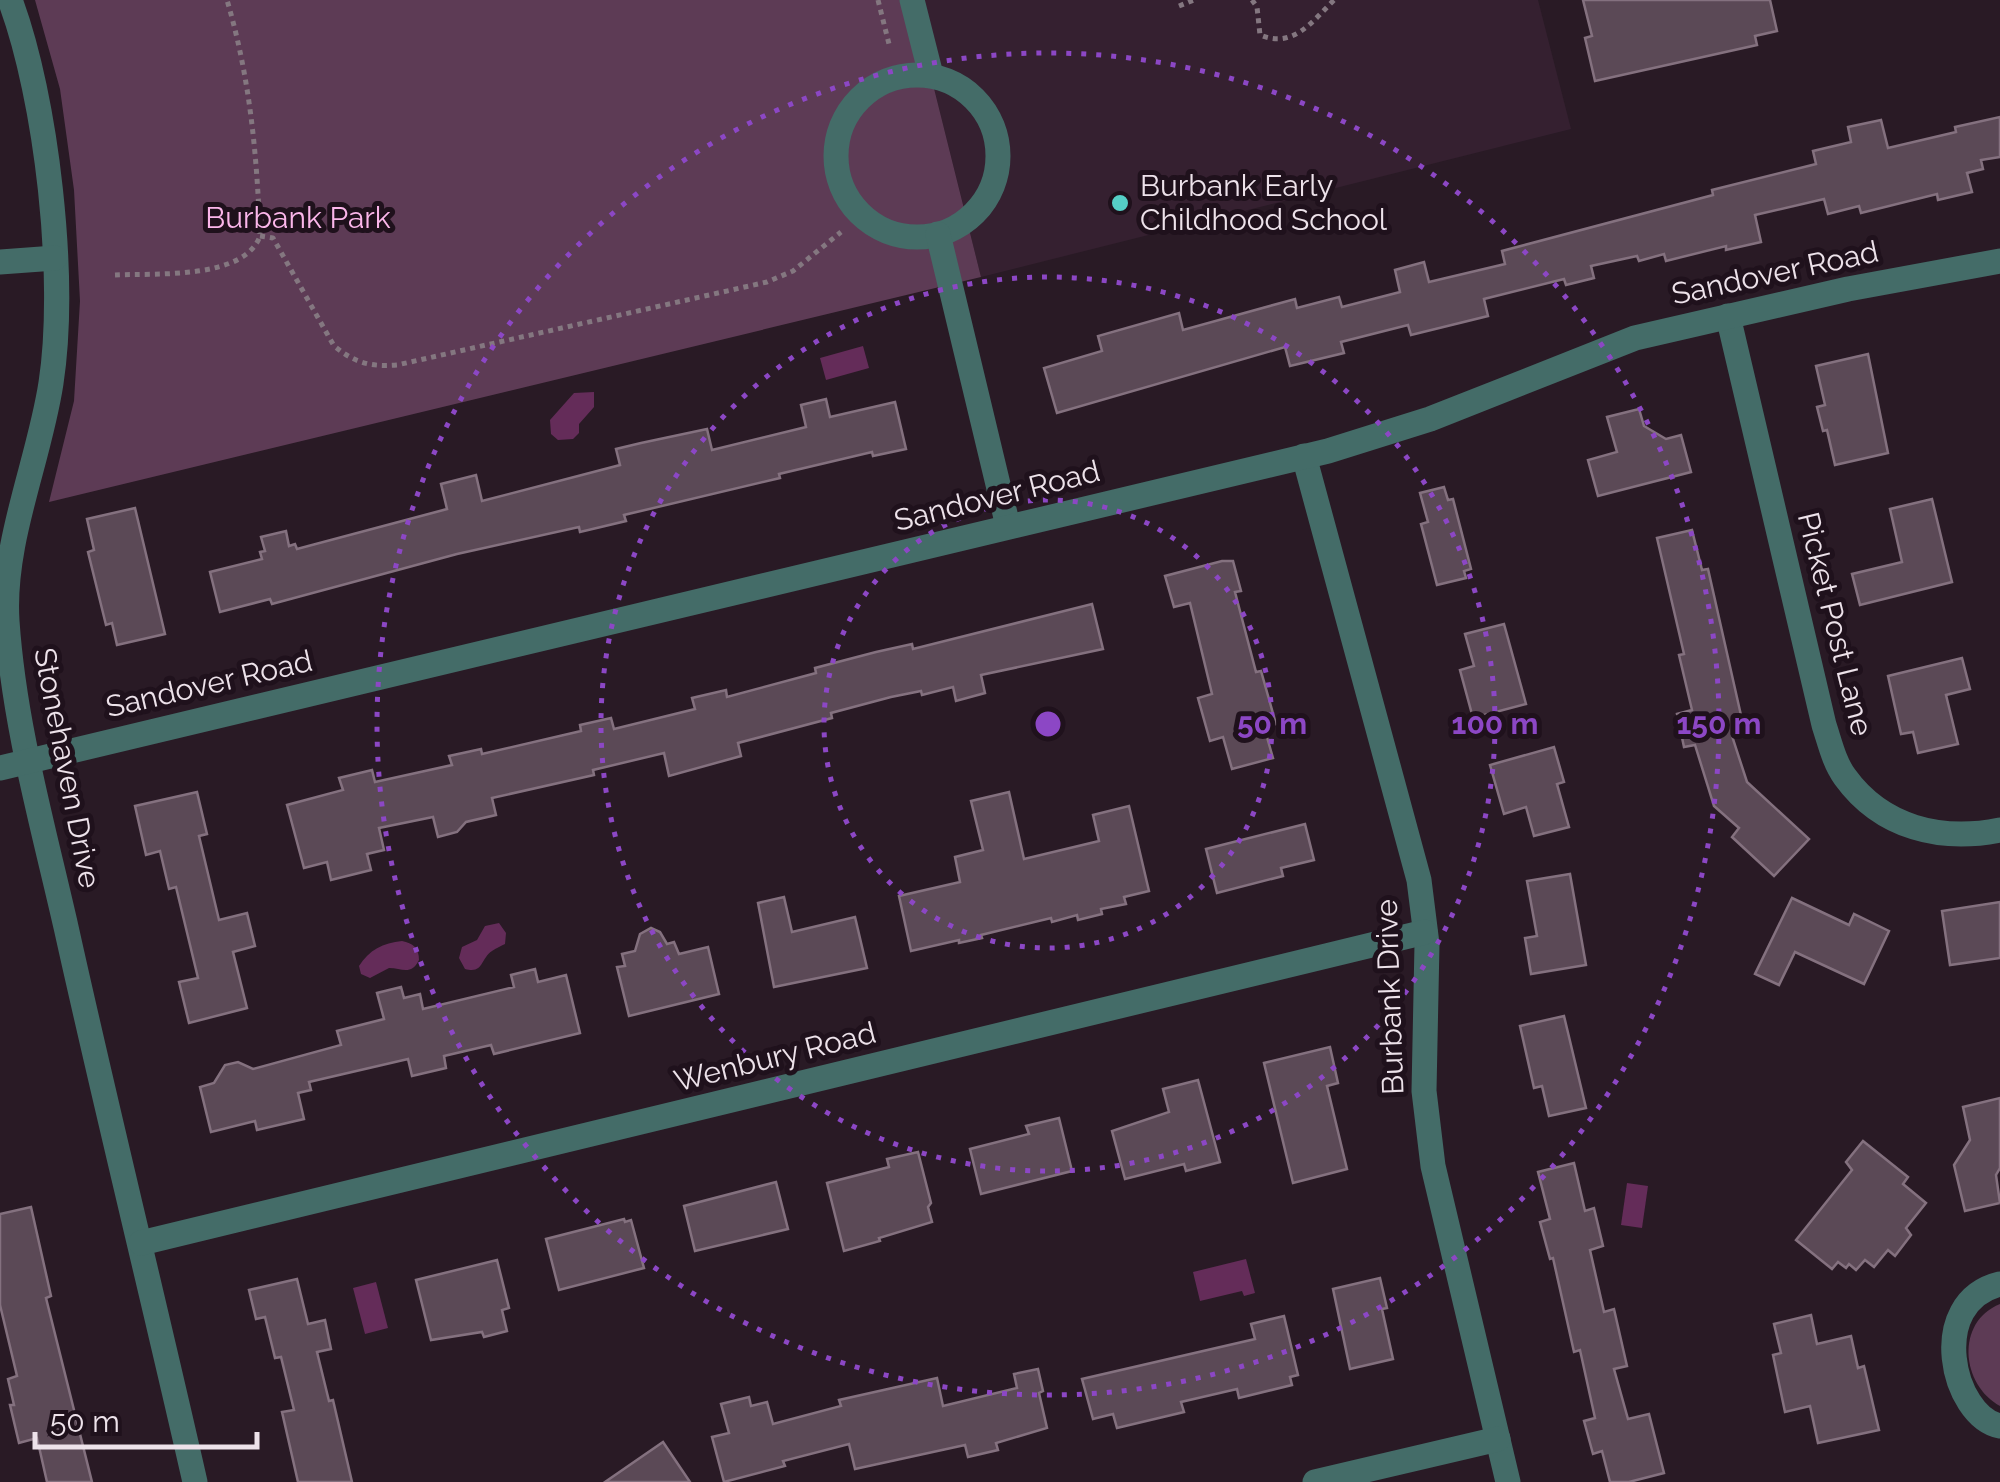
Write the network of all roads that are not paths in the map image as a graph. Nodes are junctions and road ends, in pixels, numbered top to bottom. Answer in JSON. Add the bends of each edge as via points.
{"nodes":[{"id":1,"x":10,"y":0,"type":"edge"},
{"id":2,"x":912,"y":0,"type":"edge"},
{"id":3,"x":930,"y":75,"type":"junction"},
{"id":4,"x":938,"y":234,"type":"junction"},
{"id":5,"x":55,"y":258,"type":"junction"},
{"id":6,"x":0,"y":262,"type":"edge"},
{"id":7,"x":2000,"y":262,"type":"edge"},
{"id":8,"x":1728,"y":316,"type":"junction"},
{"id":9,"x":1304,"y":456,"type":"junction"},
{"id":10,"x":1008,"y":526,"type":"junction"},
{"id":11,"x":28,"y":761,"type":"junction"},
{"id":12,"x":0,"y":768,"type":"edge"},
{"id":13,"x":2000,"y":830,"type":"edge"},
{"id":14,"x":1425,"y":932,"type":"junction"},
{"id":15,"x":141,"y":1243,"type":"junction"},
{"id":16,"x":2000,"y":1284,"type":"edge"},
{"id":17,"x":2000,"y":1426,"type":"edge"},
{"id":18,"x":1498,"y":1439,"type":"junction"},
{"id":19,"x":195,"y":1482,"type":"edge"},
{"id":20,"x":1315,"y":1482,"type":"edge"},
{"id":21,"x":1508,"y":1482,"type":"edge"}],
"edges":[{"from":1,"to":5,"type":"street","name":"Stonehaven Drive","via":[[42,130]]},
{"from":2,"to":3,"type":"street"},
{"from":3,"to":4,"type":"street","via":[[952,82],[985,110],[999,152],[982,204]]},
{"from":3,"to":4,"type":"street","via":[[874,86],[847,113],[835,150],[842,188],[864,218],[899,235]]},
{"from":4,"to":10,"type":"street"},
{"from":5,"to":6,"type":"street"},
{"from":5,"to":11,"type":"street","name":"Stonehaven Drive","via":[[52,381],[6,585]]},
{"from":7,"to":8,"type":"street","name":"Sandover Road"},
{"from":8,"to":9,"type":"street","name":"Sandover Road","via":[[1635,338],[1430,419]]},
{"from":8,"to":13,"type":"street","name":"Picket Post Lane","via":[[1824,726],[1844,776],[1912,829],[1972,835]]},
{"from":9,"to":10,"type":"street","name":"Sandover Road"},
{"from":9,"to":14,"type":"street","name":"Burbank Drive","via":[[1418,880]]},
{"from":10,"to":11,"type":"street","name":"Sandover Road"},
{"from":11,"to":12,"type":"street","name":"Sandover Road"},
{"from":11,"to":15,"type":"street","name":"Stonehaven Drive"},
{"from":14,"to":15,"type":"street","name":"Wenbury Road"},
{"from":14,"to":18,"type":"street","name":"Burbank Drive","via":[[1424,1091],[1433,1166]]},
{"from":15,"to":19,"type":"street","name":"Stonehaven Drive"},
{"from":16,"to":17,"type":"street","via":[[1970,1298],[1952,1336],[1973,1407]]},
{"from":18,"to":20,"type":"street"},
{"from":18,"to":21,"type":"street","name":"Burbank Drive"}]}
